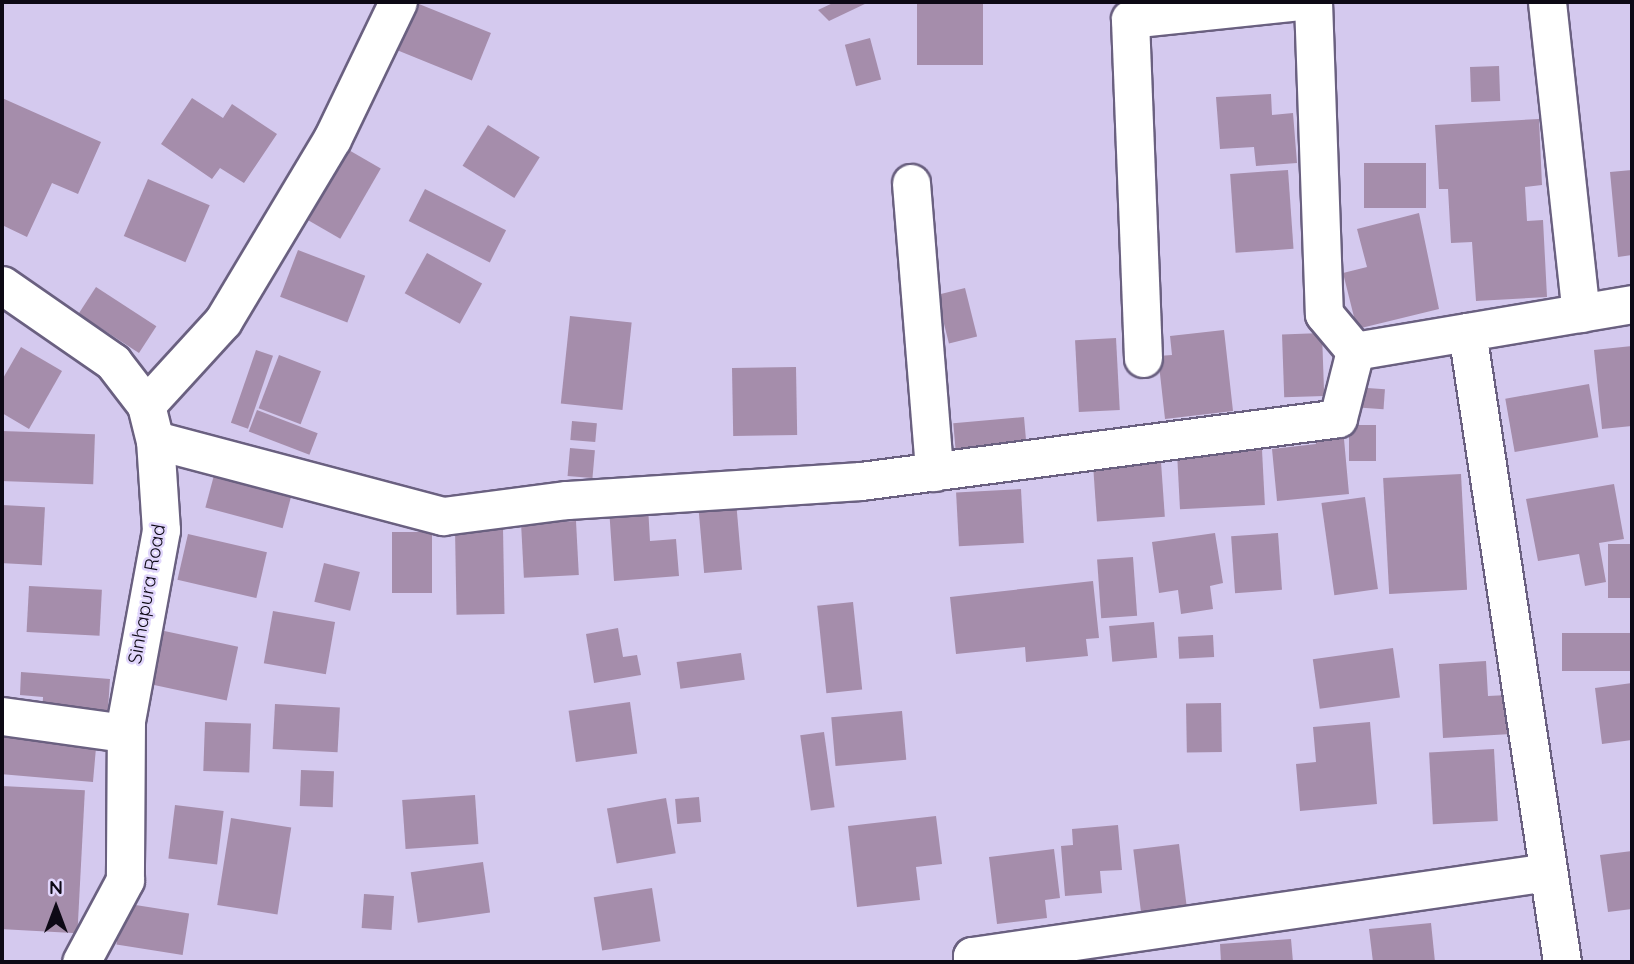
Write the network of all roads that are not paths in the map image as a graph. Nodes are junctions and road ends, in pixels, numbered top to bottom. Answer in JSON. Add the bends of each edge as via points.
{"nodes":[{"id":1,"x":398,"y":2,"type":"edge"},
{"id":2,"x":1293,"y":2,"type":"edge"},
{"id":3,"x":1313,"y":2,"type":"edge"},
{"id":4,"x":1547,"y":2,"type":"edge"},
{"id":5,"x":911,"y":183,"type":"dead end"},
{"id":6,"x":2,"y":285,"type":"edge"},
{"id":7,"x":1632,"y":304,"type":"edge"},
{"id":8,"x":1581,"y":313,"type":"junction"},
{"id":9,"x":1467,"y":332,"type":"junction"},
{"id":10,"x":1355,"y":351,"type":"junction"},
{"id":11,"x":1143,"y":358,"type":"dead end"},
{"id":12,"x":146,"y":405,"type":"junction"},
{"id":13,"x":155,"y":440,"type":"junction"},
{"id":14,"x":934,"y":472,"type":"junction"},
{"id":15,"x":2,"y":716,"type":"edge"},
{"id":16,"x":125,"y":733,"type":"junction"},
{"id":17,"x":1548,"y":872,"type":"junction"},
{"id":18,"x":81,"y":962,"type":"edge"},
{"id":19,"x":972,"y":962,"type":"edge"},
{"id":20,"x":1562,"y":962,"type":"edge"}],
"edges":[{"from":1,"to":12,"type":"street","via":[[332,139],[223,321]]},
{"from":2,"to":11,"type":"street","via":[[1130,19]]},
{"from":3,"to":10,"type":"street","via":[[1324,314]]},
{"from":4,"to":8,"type":"street"},
{"from":5,"to":14,"type":"street"},
{"from":6,"to":12,"type":"street","name":"Sinhapura Road","via":[[113,362]]},
{"from":7,"to":8,"type":"street"},
{"from":8,"to":9,"type":"street"},
{"from":9,"to":10,"type":"street"},
{"from":9,"to":17,"type":"street"},
{"from":10,"to":14,"type":"street","via":[[1338,418]]},
{"from":12,"to":13,"type":"street","name":"Sinhapura Road"},
{"from":13,"to":14,"type":"street","via":[[443,516],[568,500]]},
{"from":13,"to":16,"type":"street","name":"Sinhapura Road","via":[[161,530],[140,627]]},
{"from":15,"to":16,"type":"street"},
{"from":16,"to":18,"type":"street","name":"Sinhapura Road","via":[[125,880]]},
{"from":17,"to":19,"type":"street","via":[[972,956]]},
{"from":17,"to":20,"type":"street"}]}
